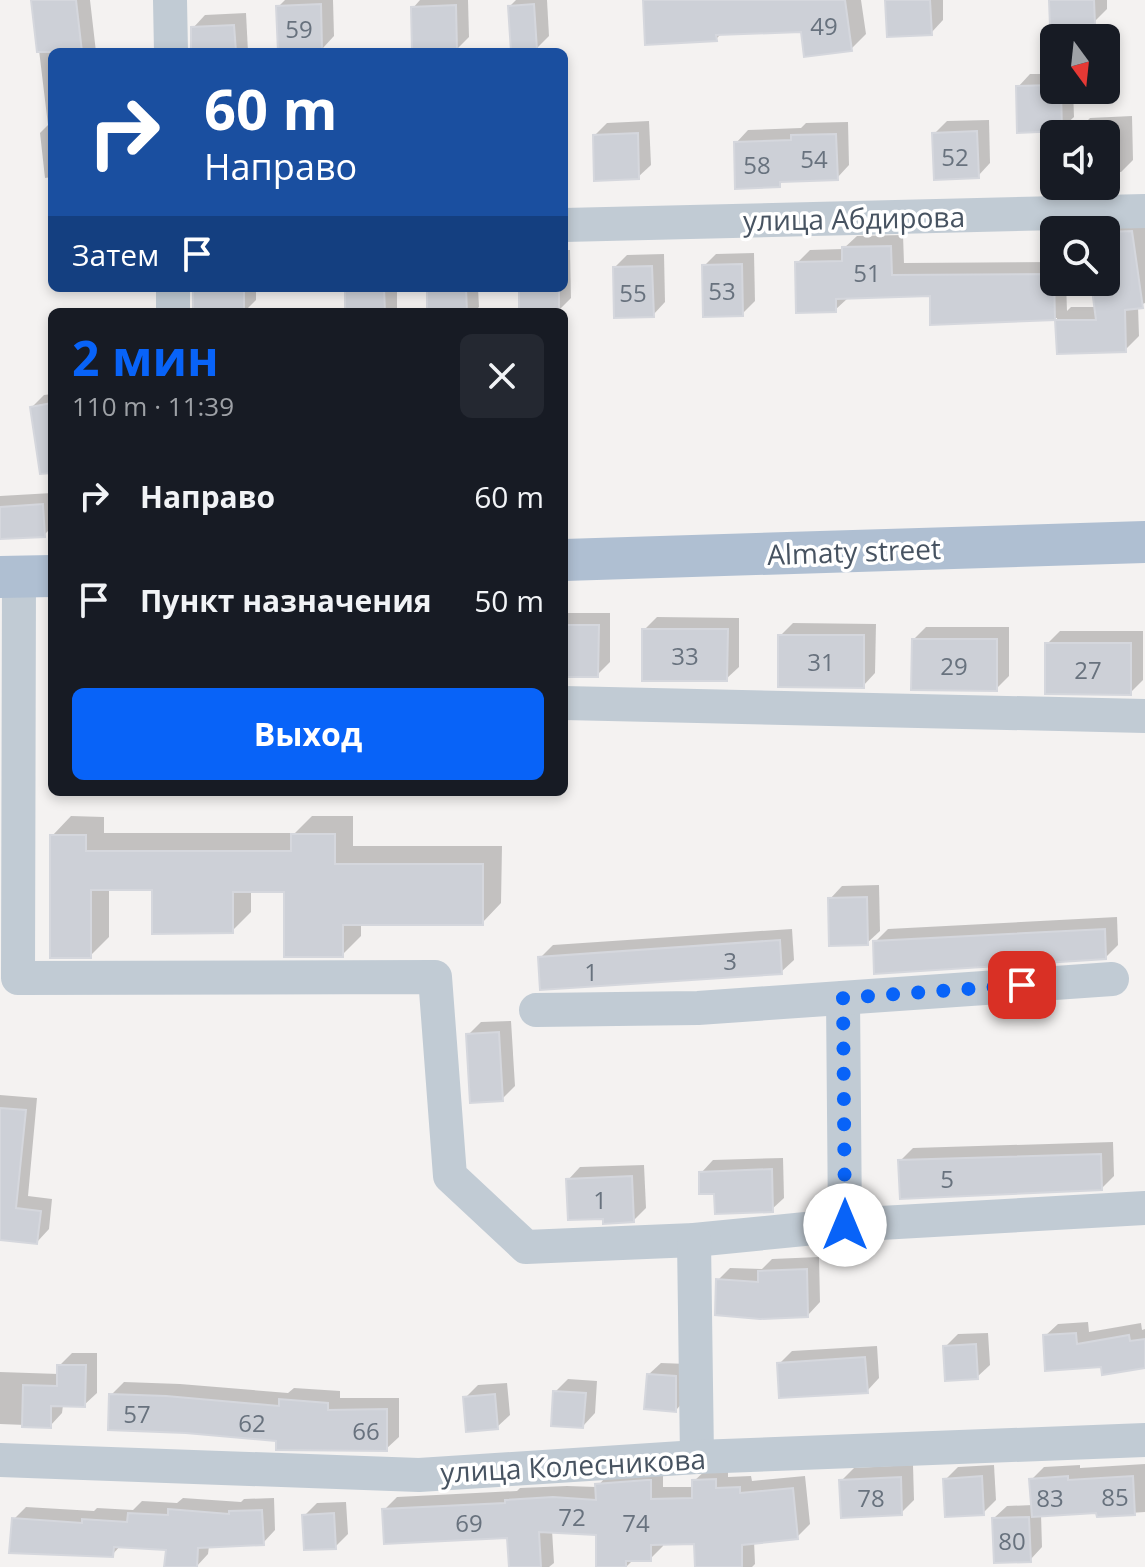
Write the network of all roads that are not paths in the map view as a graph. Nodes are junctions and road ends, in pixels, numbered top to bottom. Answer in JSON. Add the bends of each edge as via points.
{"nodes":[{"id":1,"x":170,"y":0,"type":"edge"},
{"id":2,"x":171,"y":48,"type":"edge"},
{"id":3,"x":1145,"y":211,"type":"edge"},
{"id":4,"x":568,"y":225,"type":"edge"},
{"id":5,"x":1145,"y":542,"type":"edge"},
{"id":6,"x":568,"y":560,"type":"edge"},
{"id":7,"x":24,"y":577,"type":"edge"},
{"id":8,"x":568,"y":703,"type":"edge"},
{"id":9,"x":1145,"y":716,"type":"edge"},
{"id":10,"x":1112,"y":979,"type":"dead end"},
{"id":11,"x":843,"y":998,"type":"junction"},
{"id":12,"x":536,"y":1010,"type":"dead end"},
{"id":13,"x":1145,"y":1208,"type":"edge"},
{"id":14,"x":845,"y":1225,"type":"junction"},
{"id":15,"x":694,"y":1240,"type":"junction"},
{"id":16,"x":1145,"y":1440,"type":"edge"},
{"id":17,"x":697,"y":1457,"type":"junction"},
{"id":18,"x":0,"y":1460,"type":"edge"}],
"edges":[{"from":1,"to":2,"type":"street"},
{"from":3,"to":4,"type":"street","name":"улица Абдирова"},
{"from":5,"to":6,"type":"main road","name":"Almaty street"},
{"from":7,"to":15,"type":"street","via":[[18,978],[435,977],[450,1176],[526,1247]]},
{"from":8,"to":9,"type":"street"},
{"from":10,"to":11,"type":"street"},
{"from":11,"to":12,"type":"street","via":[[698,1008]]},
{"from":11,"to":14,"type":"street"},
{"from":13,"to":14,"type":"street"},
{"from":14,"to":15,"type":"street"},
{"from":15,"to":17,"type":"street"},
{"from":16,"to":17,"type":"street","name":"улица Колесникова"},
{"from":17,"to":18,"type":"street","name":"улица Колесникова","via":[[419,1475]]}]}
